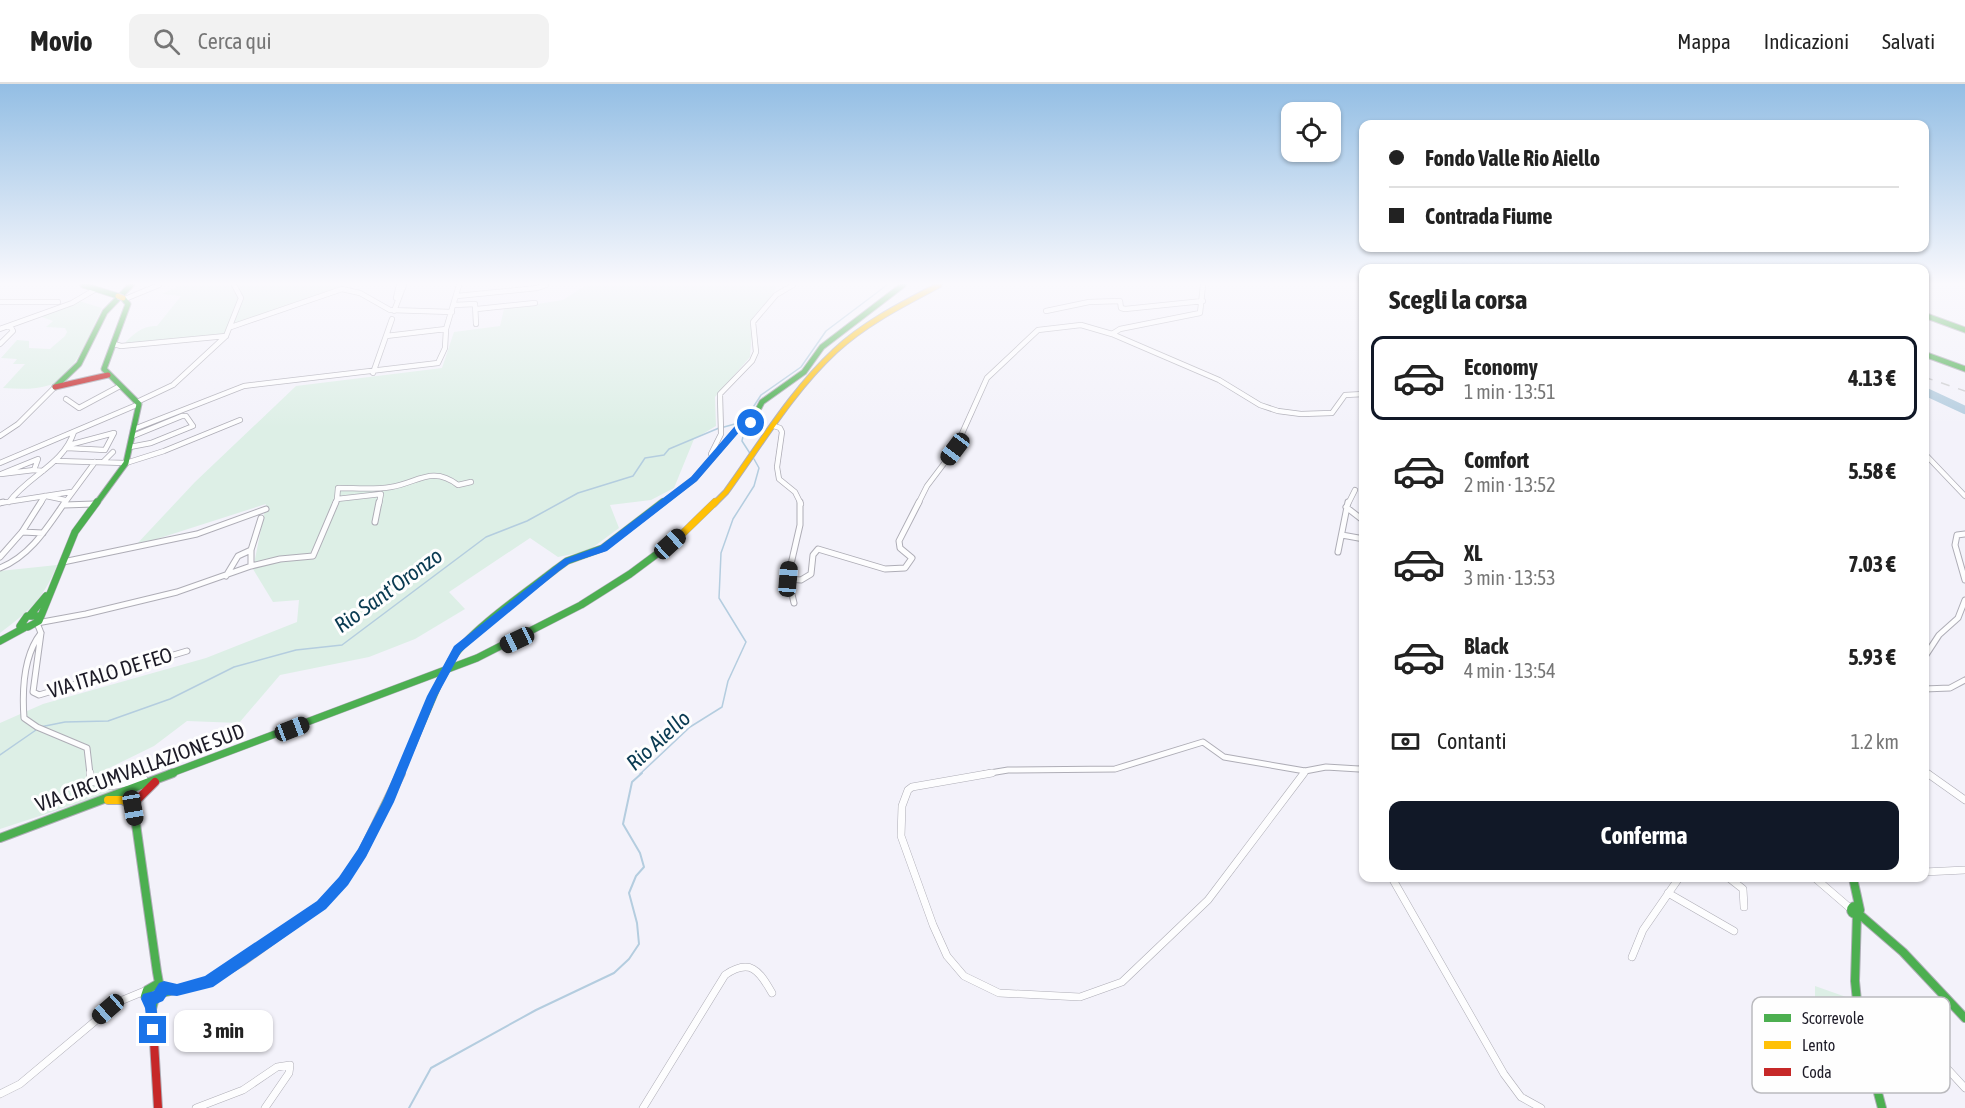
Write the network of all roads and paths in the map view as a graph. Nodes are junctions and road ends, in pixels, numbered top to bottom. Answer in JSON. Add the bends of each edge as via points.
{"nodes":[{"id":1,"x":11,"y":333,"type":"edge"},
{"id":2,"x":95,"y":333,"type":"edge"},
{"id":3,"x":118,"y":333,"type":"edge"},
{"id":4,"x":228,"y":333,"type":"edge"},
{"id":5,"x":387,"y":333,"type":"edge"},
{"id":6,"x":414,"y":333,"type":"edge"},
{"id":7,"x":446,"y":333,"type":"edge"},
{"id":8,"x":754,"y":333,"type":"edge"},
{"id":9,"x":841,"y":333,"type":"edge"},
{"id":10,"x":858,"y":333,"type":"edge"},
{"id":11,"x":1035,"y":333,"type":"edge"},
{"id":12,"x":1108,"y":333,"type":"edge"},
{"id":13,"x":1112,"y":334,"type":"joint"},
{"id":14,"x":226,"y":336,"type":"junction"},
{"id":15,"x":386,"y":336,"type":"junction"},
{"id":16,"x":0,"y":344,"type":"edge"},
{"id":17,"x":114,"y":344,"type":"junction"},
{"id":18,"x":1929,"y":354,"type":"edge"},
{"id":19,"x":1965,"y":368,"type":"edge"},
{"id":20,"x":373,"y":373,"type":"junction"},
{"id":21,"x":108,"y":375,"type":"junction"},
{"id":22,"x":120,"y":386,"type":"junction"},
{"id":23,"x":55,"y":387,"type":"junction"},
{"id":24,"x":1359,"y":394,"type":"edge"},
{"id":25,"x":66,"y":399,"type":"dead end"},
{"id":26,"x":138,"y":403,"type":"junction"},
{"id":27,"x":240,"y":420,"type":"dead end"},
{"id":28,"x":774,"y":426,"type":"junction"},
{"id":29,"x":74,"y":432,"type":"junction"},
{"id":30,"x":134,"y":432,"type":"junction"},
{"id":31,"x":0,"y":436,"type":"edge"},
{"id":32,"x":85,"y":442,"type":"junction"},
{"id":33,"x":68,"y":447,"type":"junction"},
{"id":34,"x":130,"y":447,"type":"junction"},
{"id":35,"x":82,"y":448,"type":"junction"},
{"id":36,"x":105,"y":450,"type":"junction"},
{"id":37,"x":713,"y":456,"type":"junction"},
{"id":38,"x":1929,"y":458,"type":"edge"},
{"id":39,"x":57,"y":461,"type":"junction"},
{"id":40,"x":95,"y":462,"type":"junction"},
{"id":41,"x":103,"y":462,"type":"junction"},
{"id":42,"x":0,"y":463,"type":"edge"},
{"id":43,"x":126,"y":463,"type":"junction"},
{"id":44,"x":34,"y":470,"type":"junction"},
{"id":45,"x":43,"y":471,"type":"junction"},
{"id":46,"x":1,"y":474,"type":"edge"},
{"id":47,"x":471,"y":482,"type":"dead end"},
{"id":48,"x":1355,"y":490,"type":"dead end"},
{"id":49,"x":71,"y":492,"type":"junction"},
{"id":50,"x":1965,"y":495,"type":"edge"},
{"id":51,"x":45,"y":496,"type":"junction"},
{"id":52,"x":337,"y":499,"type":"junction"},
{"id":53,"x":3,"y":503,"type":"edge"},
{"id":54,"x":64,"y":503,"type":"junction"},
{"id":55,"x":94,"y":504,"type":"junction"},
{"id":56,"x":1346,"y":507,"type":"junction"},
{"id":57,"x":266,"y":509,"type":"dead end"},
{"id":58,"x":1359,"y":517,"type":"edge"},
{"id":59,"x":261,"y":518,"type":"dead end"},
{"id":60,"x":375,"y":522,"type":"dead end"},
{"id":61,"x":22,"y":532,"type":"junction"},
{"id":62,"x":43,"y":533,"type":"junction"},
{"id":63,"x":1965,"y":534,"type":"edge"},
{"id":64,"x":1342,"y":535,"type":"junction"},
{"id":65,"x":1359,"y":537,"type":"edge"},
{"id":66,"x":251,"y":550,"type":"junction"},
{"id":67,"x":1338,"y":552,"type":"dead end"},
{"id":68,"x":0,"y":557,"type":"edge"},
{"id":69,"x":63,"y":562,"type":"junction"},
{"id":70,"x":251,"y":566,"type":"junction"},
{"id":71,"x":0,"y":568,"type":"edge"},
{"id":72,"x":226,"y":576,"type":"junction"},
{"id":73,"x":788,"y":579,"type":"junction"},
{"id":74,"x":1965,"y":580,"type":"edge"},
{"id":75,"x":51,"y":590,"type":"junction"},
{"id":76,"x":1965,"y":600,"type":"edge"},
{"id":77,"x":794,"y":603,"type":"dead end"},
{"id":78,"x":30,"y":615,"type":"junction"},
{"id":79,"x":38,"y":620,"type":"junction"},
{"id":80,"x":22,"y":625,"type":"junction"},
{"id":81,"x":41,"y":633,"type":"junction"},
{"id":82,"x":0,"y":640,"type":"edge"},
{"id":83,"x":1929,"y":650,"type":"edge"},
{"id":84,"x":187,"y":651,"type":"dead end"},
{"id":85,"x":1965,"y":680,"type":"edge"},
{"id":86,"x":1929,"y":689,"type":"edge"},
{"id":87,"x":1359,"y":769,"type":"edge"},
{"id":88,"x":1305,"y":771,"type":"junction"},
{"id":89,"x":1929,"y":775,"type":"edge"},
{"id":90,"x":160,"y":779,"type":"junction"},
{"id":91,"x":131,"y":789,"type":"junction"},
{"id":92,"x":1965,"y":800,"type":"edge"},
{"id":93,"x":96,"y":802,"type":"junction"},
{"id":94,"x":133,"y":808,"type":"junction"},
{"id":95,"x":0,"y":837,"type":"edge"},
{"id":96,"x":1965,"y":870,"type":"edge"},
{"id":97,"x":1929,"y":872,"type":"edge"},
{"id":98,"x":1394,"y":882,"type":"edge"},
{"id":99,"x":1676,"y":882,"type":"edge"},
{"id":100,"x":1734,"y":882,"type":"edge"},
{"id":101,"x":1820,"y":882,"type":"edge"},
{"id":102,"x":1855,"y":882,"type":"edge"},
{"id":103,"x":1668,"y":893,"type":"junction"},
{"id":104,"x":1841,"y":900,"type":"joint"},
{"id":105,"x":1744,"y":907,"type":"dead end"},
{"id":106,"x":1856,"y":910,"type":"junction"},
{"id":107,"x":1734,"y":931,"type":"dead end"},
{"id":108,"x":1632,"y":957,"type":"dead end"},
{"id":109,"x":154,"y":992,"type":"junction"},
{"id":110,"x":772,"y":993,"type":"dead end"},
{"id":111,"x":1857,"y":997,"type":"edge"},
{"id":112,"x":1945,"y":997,"type":"edge"},
{"id":113,"x":1950,"y":1002,"type":"edge"},
{"id":114,"x":1965,"y":1018,"type":"edge"},
{"id":115,"x":1950,"y":1072,"type":"edge"},
{"id":116,"x":1965,"y":1088,"type":"edge"},
{"id":117,"x":1878,"y":1093,"type":"edge"},
{"id":118,"x":0,"y":1094,"type":"edge"},
{"id":119,"x":158,"y":1108,"type":"edge"},
{"id":120,"x":196,"y":1108,"type":"edge"},
{"id":121,"x":265,"y":1108,"type":"edge"},
{"id":122,"x":643,"y":1108,"type":"edge"},
{"id":123,"x":1541,"y":1108,"type":"edge"},
{"id":124,"x":1882,"y":1108,"type":"edge"}],
"edges":[{"from":1,"to":16,"type":"street"},
{"from":2,"to":23,"type":"main road","via":[[79,364]]},
{"from":3,"to":17,"type":"main road"},
{"from":4,"to":14,"type":"street"},
{"from":5,"to":15,"type":"street"},
{"from":6,"to":15,"type":"street"},
{"from":7,"to":20,"type":"street","via":[[445,348],[433,365]]},
{"from":8,"to":37,"type":"street","via":[[756,352],[752,361],[720,394],[721,434]]},
{"from":9,"to":37,"type":"main road","via":[[822,347],[804,372],[762,402],[751,423],[742,426]]},
{"from":10,"to":28,"type":"main road","name":"VIA CIRCUMVALLAZIONE SUD","via":[[837,348],[809,378]]},
{"from":11,"to":73,"type":"street","via":[[987,378],[955,449],[927,486],[899,541],[900,548],[912,558],[905,568],[862,563],[818,549],[813,555],[811,574],[801,580]]},
{"from":12,"to":13,"type":"street"},
{"from":13,"to":24,"type":"street","via":[[1219,380],[1260,405],[1278,411],[1324,414],[1336,410],[1346,394]]},
{"from":14,"to":17,"type":"street"},
{"from":14,"to":26,"type":"street","via":[[185,376]]},
{"from":15,"to":20,"type":"street"},
{"from":17,"to":21,"type":"main road","via":[[104,369]]},
{"from":18,"to":19,"type":"main road"},
{"from":20,"to":30,"type":"street","via":[[244,389]]},
{"from":21,"to":22,"type":"main road"},
{"from":21,"to":23,"type":"main road"},
{"from":22,"to":25,"type":"street","via":[[80,408]]},
{"from":22,"to":26,"type":"main road"},
{"from":23,"to":31,"type":"street","via":[[18,424]]},
{"from":26,"to":29,"type":"street"},
{"from":26,"to":30,"type":"main road"},
{"from":27,"to":43,"type":"street"},
{"from":28,"to":73,"type":"street","via":[[782,432],[779,479],[801,502]]},
{"from":28,"to":90,"type":"main road","name":"VIA CIRCUMVALLAZIONE SUD","via":[[753,459],[712,507],[656,557],[589,602],[477,658]]},
{"from":29,"to":33,"type":"street"},
{"from":29,"to":42,"type":"street"},
{"from":30,"to":34,"type":"main road"},
{"from":30,"to":34,"type":"street","via":[[182,416],[193,426]]},
{"from":32,"to":33,"type":"street"},
{"from":32,"to":35,"type":"street"},
{"from":32,"to":36,"type":"street","via":[[114,433]]},
{"from":33,"to":35,"type":"street"},
{"from":33,"to":39,"type":"street"},
{"from":34,"to":43,"type":"main road"},
{"from":35,"to":36,"type":"street"},
{"from":36,"to":41,"type":"street","via":[[113,452]]},
{"from":37,"to":109,"type":"main road","bridge":true,"via":[[694,479],[603,548],[567,561],[458,649],[362,853],[321,905],[208,982]]},
{"from":38,"to":50,"type":"street"},
{"from":39,"to":40,"type":"street"},
{"from":39,"to":45,"type":"street"},
{"from":40,"to":41,"type":"street"},
{"from":40,"to":49,"type":"street"},
{"from":41,"to":43,"type":"street"},
{"from":43,"to":55,"type":"main road"},
{"from":44,"to":45,"type":"street"},
{"from":44,"to":46,"type":"street"},
{"from":44,"to":46,"type":"street","via":[[38,459]]},
{"from":45,"to":53,"type":"street"},
{"from":47,"to":52,"type":"street","via":[[458,484],[448,477],[426,475],[391,487],[338,488]]},
{"from":48,"to":56,"type":"street"},
{"from":49,"to":51,"type":"street"},
{"from":49,"to":54,"type":"street"},
{"from":51,"to":53,"type":"street"},
{"from":51,"to":54,"type":"street"},
{"from":51,"to":61,"type":"street"},
{"from":52,"to":60,"type":"street","via":[[381,494]]},
{"from":52,"to":70,"type":"street","via":[[313,556]]},
{"from":54,"to":55,"type":"street"},
{"from":54,"to":62,"type":"street"},
{"from":55,"to":69,"type":"main road","via":[[75,532]]},
{"from":56,"to":58,"type":"street"},
{"from":56,"to":64,"type":"street"},
{"from":57,"to":69,"type":"street","via":[[196,534]]},
{"from":59,"to":66,"type":"street"},
{"from":61,"to":62,"type":"street"},
{"from":61,"to":68,"type":"street"},
{"from":62,"to":71,"type":"street","via":[[15,562]]},
{"from":63,"to":74,"type":"street","via":[[1957,535],[1956,545]]},
{"from":64,"to":65,"type":"street"},
{"from":64,"to":67,"type":"street"},
{"from":66,"to":70,"type":"street"},
{"from":66,"to":72,"type":"street","via":[[238,556]]},
{"from":69,"to":75,"type":"main road"},
{"from":70,"to":72,"type":"street"},
{"from":72,"to":79,"type":"street","via":[[86,614]]},
{"from":73,"to":77,"type":"street"},
{"from":75,"to":78,"type":"main road"},
{"from":75,"to":79,"type":"main road"},
{"from":76,"to":83,"type":"street","via":[[1959,618],[1939,635]]},
{"from":78,"to":79,"type":"main road"},
{"from":78,"to":80,"type":"main road"},
{"from":79,"to":80,"type":"main road"},
{"from":79,"to":81,"type":"street","name":"VIA ITALO DE FEO"},
{"from":80,"to":82,"type":"main road"},
{"from":81,"to":84,"type":"street","name":"VIA ITALO DE FEO","via":[[33,692],[39,695]]},
{"from":81,"to":90,"type":"street","via":[[31,647],[24,718],[33,727],[87,748],[91,781],[111,786]]},
{"from":85,"to":86,"type":"street","via":[[1950,688]]},
{"from":87,"to":88,"type":"street"},
{"from":88,"to":88,"type":"street","via":[[1224,757],[1203,742],[1115,769],[1018,769],[947,779],[908,790],[902,806],[901,836],[933,925],[948,956],[964,976],[999,993],[1080,997],[1122,982],[1208,900]]},
{"from":89,"to":92,"type":"street"},
{"from":90,"to":91,"type":"main road","name":"VIA CIRCUMVALLAZIONE SUD"},
{"from":90,"to":94,"type":"main road"},
{"from":91,"to":93,"type":"main road","name":"VIA CIRCUMVALLAZIONE SUD"},
{"from":91,"to":94,"type":"main road"},
{"from":93,"to":94,"type":"main road","via":[[123,800]]},
{"from":93,"to":95,"type":"main road","name":"VIA CIRCUMVALLAZIONE SUD"},
{"from":94,"to":109,"type":"main road","via":[[157,972]]},
{"from":96,"to":97,"type":"street"},
{"from":98,"to":123,"type":"street","via":[[1504,1074],[1521,1097]]},
{"from":99,"to":103,"type":"street"},
{"from":100,"to":105,"type":"street","via":[[1747,893]]},
{"from":101,"to":104,"type":"street"},
{"from":102,"to":106,"type":"main road"},
{"from":103,"to":107,"type":"street"},
{"from":103,"to":108,"type":"street","via":[[1643,930]]},
{"from":104,"to":106,"type":"street"},
{"from":106,"to":111,"type":"main road"},
{"from":106,"to":112,"type":"main road"},
{"from":109,"to":118,"type":"street","via":[[113,1006],[20,1084]]},
{"from":109,"to":119,"type":"main road"},
{"from":110,"to":122,"type":"street","via":[[761,973],[752,967],[742,966],[725,975]]},
{"from":113,"to":114,"type":"main road"},
{"from":115,"to":116,"type":"street"},
{"from":117,"to":124,"type":"main road"},
{"from":120,"to":121,"type":"street","via":[[241,1092],[282,1064],[290,1065],[289,1073]]}]}
